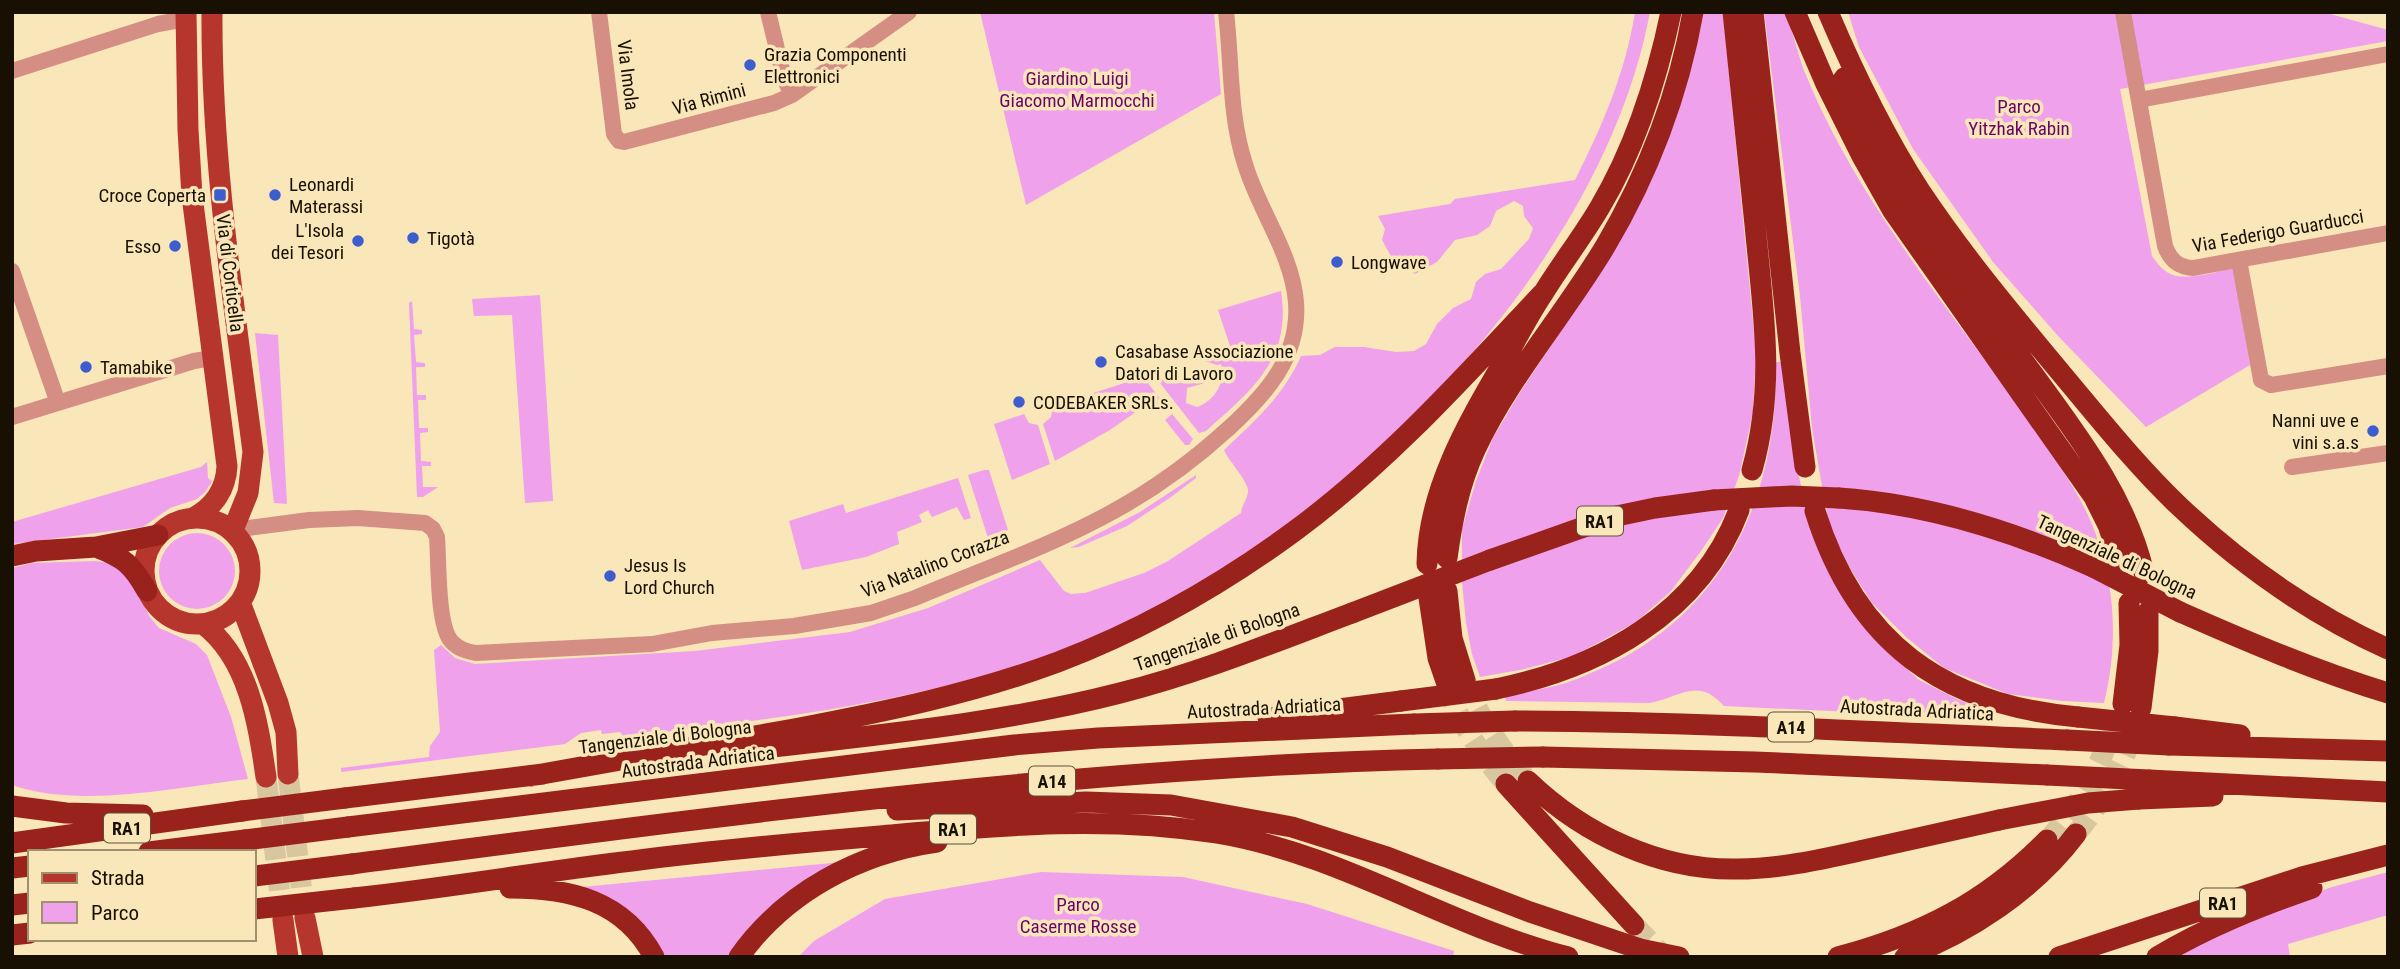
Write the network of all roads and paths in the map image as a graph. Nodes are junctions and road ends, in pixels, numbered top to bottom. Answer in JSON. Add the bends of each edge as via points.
{"nodes":[{"id":1,"x":212,"y":12,"type":"edge"},
{"id":2,"x":599,"y":12,"type":"edge"},
{"id":3,"x":768,"y":12,"type":"edge"},
{"id":4,"x":909,"y":12,"type":"edge"},
{"id":5,"x":1226,"y":12,"type":"edge"},
{"id":6,"x":1671,"y":12,"type":"edge"},
{"id":7,"x":1693,"y":12,"type":"edge"},
{"id":8,"x":1733,"y":12,"type":"edge"},
{"id":9,"x":1753,"y":12,"type":"edge"},
{"id":10,"x":1795,"y":12,"type":"edge"},
{"id":11,"x":1819,"y":12,"type":"edge"},
{"id":12,"x":1828,"y":12,"type":"edge"},
{"id":13,"x":2123,"y":12,"type":"edge"},
{"id":14,"x":186,"y":15,"type":"edge"},
{"id":15,"x":2388,"y":54,"type":"edge"},
{"id":16,"x":12,"y":71,"type":"edge"},
{"id":17,"x":792,"y":95,"type":"junction"},
{"id":18,"x":2139,"y":100,"type":"junction"},
{"id":19,"x":619,"y":141,"type":"joint"},
{"id":20,"x":2388,"y":233,"type":"edge"},
{"id":21,"x":2239,"y":260,"type":"junction"},
{"id":22,"x":12,"y":271,"type":"edge"},
{"id":23,"x":1542,"y":294,"type":"junction"},
{"id":24,"x":212,"y":358,"type":"junction"},
{"id":25,"x":2388,"y":366,"type":"edge"},
{"id":26,"x":58,"y":402,"type":"junction"},
{"id":27,"x":12,"y":417,"type":"edge"},
{"id":28,"x":2388,"y":453,"type":"edge"},
{"id":29,"x":1805,"y":467,"type":"dead end"},
{"id":30,"x":2292,"y":467,"type":"dead end"},
{"id":31,"x":1752,"y":470,"type":"dead end"},
{"id":32,"x":1739,"y":510,"type":"dead end"},
{"id":33,"x":1815,"y":511,"type":"dead end"},
{"id":34,"x":193,"y":518,"type":"junction"},
{"id":35,"x":233,"y":530,"type":"junction"},
{"id":36,"x":158,"y":535,"type":"junction"},
{"id":37,"x":96,"y":547,"type":"junction"},
{"id":38,"x":12,"y":556,"type":"edge"},
{"id":39,"x":2120,"y":561,"type":"dead end"},
{"id":40,"x":2144,"y":573,"type":"dead end"},
{"id":41,"x":148,"y":591,"type":"junction"},
{"id":42,"x":1438,"y":595,"type":"dead end"},
{"id":43,"x":240,"y":602,"type":"junction"},
{"id":44,"x":2129,"y":603,"type":"dead end"},
{"id":45,"x":2148,"y":612,"type":"dead end"},
{"id":46,"x":203,"y":624,"type":"junction"},
{"id":47,"x":2388,"y":649,"type":"edge"},
{"id":48,"x":1456,"y":682,"type":"tunnel mouth"},
{"id":49,"x":2388,"y":693,"type":"edge"},
{"id":50,"x":2172,"y":736,"type":"junction"},
{"id":51,"x":1098,"y":738,"type":"junction"},
{"id":52,"x":2378,"y":750,"type":"edge"},
{"id":53,"x":288,"y":774,"type":"tunnel mouth"},
{"id":54,"x":531,"y":776,"type":"junction"},
{"id":55,"x":266,"y":777,"type":"tunnel mouth"},
{"id":56,"x":1528,"y":781,"type":"tunnel mouth"},
{"id":57,"x":1506,"y":784,"type":"tunnel mouth"},
{"id":58,"x":2144,"y":790,"type":"junction"},
{"id":59,"x":2388,"y":792,"type":"edge"},
{"id":60,"x":12,"y":806,"type":"edge"},
{"id":61,"x":232,"y":813,"type":"junction"},
{"id":62,"x":1078,"y":822,"type":"junction"},
{"id":63,"x":668,"y":823,"type":"junction"},
{"id":64,"x":2076,"y":835,"type":"tunnel mouth"},
{"id":65,"x":2047,"y":840,"type":"tunnel mouth"},
{"id":66,"x":12,"y":843,"type":"edge"},
{"id":67,"x":165,"y":850,"type":"edge"},
{"id":68,"x":2388,"y":855,"type":"edge"},
{"id":69,"x":2388,"y":865,"type":"edge"},
{"id":70,"x":256,"y":876,"type":"edge"},
{"id":71,"x":403,"y":893,"type":"junction"},
{"id":72,"x":256,"y":909,"type":"edge"},
{"id":73,"x":305,"y":918,"type":"tunnel mouth"},
{"id":74,"x":283,"y":920,"type":"tunnel mouth"},
{"id":75,"x":1634,"y":925,"type":"tunnel mouth"},
{"id":76,"x":288,"y":957,"type":"edge"},
{"id":77,"x":313,"y":957,"type":"edge"},
{"id":78,"x":654,"y":957,"type":"edge"},
{"id":79,"x":739,"y":957,"type":"edge"},
{"id":80,"x":1568,"y":957,"type":"edge"},
{"id":81,"x":1679,"y":957,"type":"edge"},
{"id":82,"x":1838,"y":957,"type":"edge"},
{"id":83,"x":1905,"y":957,"type":"edge"},
{"id":84,"x":2059,"y":957,"type":"edge"},
{"id":85,"x":2157,"y":957,"type":"edge"}],
"edges":[{"from":1,"to":35,"type":"main road","name":"Via di Corticella","via":[[216,156],[253,452],[248,494]]},
{"from":2,"to":19,"type":"street","name":"Via Imola","via":[[614,134]]},
{"from":3,"to":17,"type":"street"},
{"from":4,"to":17,"type":"street","name":"Via Rimini"},
{"from":5,"to":35,"type":"street","name":"Via Natalino Corazza","via":[[1238,141],[1255,195],[1292,280],[1293,339],[1266,393],[1209,446],[1152,489],[1080,528],[871,613],[660,643],[487,653],[457,647],[447,634],[437,537],[429,525],[358,518]]},
{"from":6,"to":23,"type":"highway","via":[[1629,151],[1601,206]]},
{"from":7,"to":23,"type":"highway","via":[[1678,80],[1644,170],[1606,245],[1475,449],[1437,561],[1434,514],[1451,462]]},
{"from":8,"to":31,"type":"highway","via":[[1768,372]]},
{"from":9,"to":29,"type":"highway"},
{"from":10,"to":39,"type":"highway","via":[[1826,85],[1893,211],[2087,487],[2108,525]]},
{"from":11,"to":40,"type":"highway","via":[[1854,103],[1889,170],[2098,466],[2131,529]]},
{"from":12,"to":47,"type":"highway","via":[[1881,123],[1920,190],[2007,309],[2124,446],[2178,505],[2249,565],[2305,605]]},
{"from":13,"to":18,"type":"street","name":"Via Federigo Guarducci"},
{"from":14,"to":16,"type":"street"},
{"from":14,"to":24,"type":"main road","name":"Via di Corticella","via":[[192,196]]},
{"from":15,"to":18,"type":"street"},
{"from":17,"to":19,"type":"street","name":"Via Rimini"},
{"from":18,"to":21,"type":"street","name":"Via Federigo Guarducci","via":[[2172,260],[2193,268]]},
{"from":20,"to":21,"type":"street","name":"Via Federigo Guarducci"},
{"from":21,"to":25,"type":"street","via":[[2262,380],[2271,385]]},
{"from":22,"to":26,"type":"street"},
{"from":23,"to":54,"type":"highway","via":[[1372,469],[1230,575],[1132,630],[1021,674],[902,708]]},
{"from":24,"to":26,"type":"street"},
{"from":24,"to":34,"type":"main road","name":"Via di Corticella","via":[[227,477],[212,505]]},
{"from":26,"to":27,"type":"street"},
{"from":28,"to":30,"type":"street"},
{"from":32,"to":51,"type":"highway","bridge":true,"via":[[1697,583],[1671,609],[1641,633],[1561,673],[1496,690]]},
{"from":33,"to":50,"type":"highway","bridge":true,"via":[[1849,590],[1868,617],[1890,641],[1945,682],[2015,708]]},
{"from":34,"to":35,"type":"main road","via":[[215,520]]},
{"from":34,"to":36,"type":"main road","name":"Via di Corticella","via":[[174,523]]},
{"from":35,"to":43,"type":"main road","via":[[250,567]]},
{"from":36,"to":37,"type":"highway"},
{"from":36,"to":41,"type":"main road","via":[[145,561]]},
{"from":37,"to":38,"type":"highway"},
{"from":37,"to":41,"type":"highway","via":[[122,558]]},
{"from":41,"to":46,"type":"main road","via":[[165,614]]},
{"from":42,"to":48,"type":"highway","via":[[1452,638]]},
{"from":43,"to":46,"type":"main road"},
{"from":43,"to":53,"type":"main road","via":[[278,703],[286,732]]},
{"from":44,"to":45,"type":"highway","via":[[2132,706],[2148,651]]},
{"from":46,"to":55,"type":"main road","via":[[223,642],[240,671],[260,731]]},
{"from":49,"to":54,"type":"highway","name":"Tangenziale di Bologna","number":"RA1","bridge":true,"via":[[2180,612],[2093,567],[2000,530],[1872,500],[1791,496],[1714,500],[1612,517],[1178,677],[1056,708],[898,732]]},
{"from":50,"to":51,"type":"highway","name":"Autostrada Adriatica","number":"A14","bridge":true,"via":[[2067,740],[1515,721]]},
{"from":50,"to":52,"type":"highway","name":"Autostrada Adriatica","number":"A14"},
{"from":51,"to":67,"type":"highway","name":"Autostrada Adriatica","number":"A14","bridge":true},
{"from":54,"to":61,"type":"highway","name":"Tangenziale di Bologna","number":"RA1","bridge":true},
{"from":56,"to":58,"type":"highway","bridge":true,"via":[[1546,799],[1611,839],[1644,854],[1712,868],[1820,860]]},
{"from":57,"to":75,"type":"highway"},
{"from":58,"to":59,"type":"highway","number":"A14"},
{"from":58,"to":63,"type":"highway","number":"A14","bridge":true,"via":[[2047,775],[1755,762],[1543,757],[1346,761],[1112,775]]},
{"from":60,"to":61,"type":"highway","via":[[102,815]]},
{"from":61,"to":66,"type":"highway","name":"Tangenziale di Bologna","number":"RA1"},
{"from":62,"to":71,"type":"highway","number":"RA1","via":[[751,847]]},
{"from":62,"to":79,"type":"highway","via":[[928,844],[853,866],[794,900],[751,939]]},
{"from":62,"to":80,"type":"highway","number":"RA1","via":[[1182,829],[1283,849],[1346,870],[1476,927]]},
{"from":63,"to":70,"type":"highway","number":"A14","bridge":true},
{"from":63,"to":81,"type":"highway","bridge":true,"via":[[1086,802],[1171,805],[1292,827],[1340,841],[1531,912],[1640,949]]},
{"from":64,"to":83,"type":"highway","via":[[2017,894],[1978,921]]},
{"from":65,"to":82,"type":"highway","via":[[2003,881],[1947,917],[1879,946]]},
{"from":68,"to":84,"type":"highway","number":"RA1","via":[[2302,877]]},
{"from":69,"to":85,"type":"highway","via":[[2246,911]]},
{"from":71,"to":72,"type":"highway","number":"RA1","bridge":true},
{"from":71,"to":78,"type":"highway","via":[[517,888],[575,894],[627,922]]},
{"from":73,"to":77,"type":"main road"},
{"from":74,"to":76,"type":"main road"}]}
